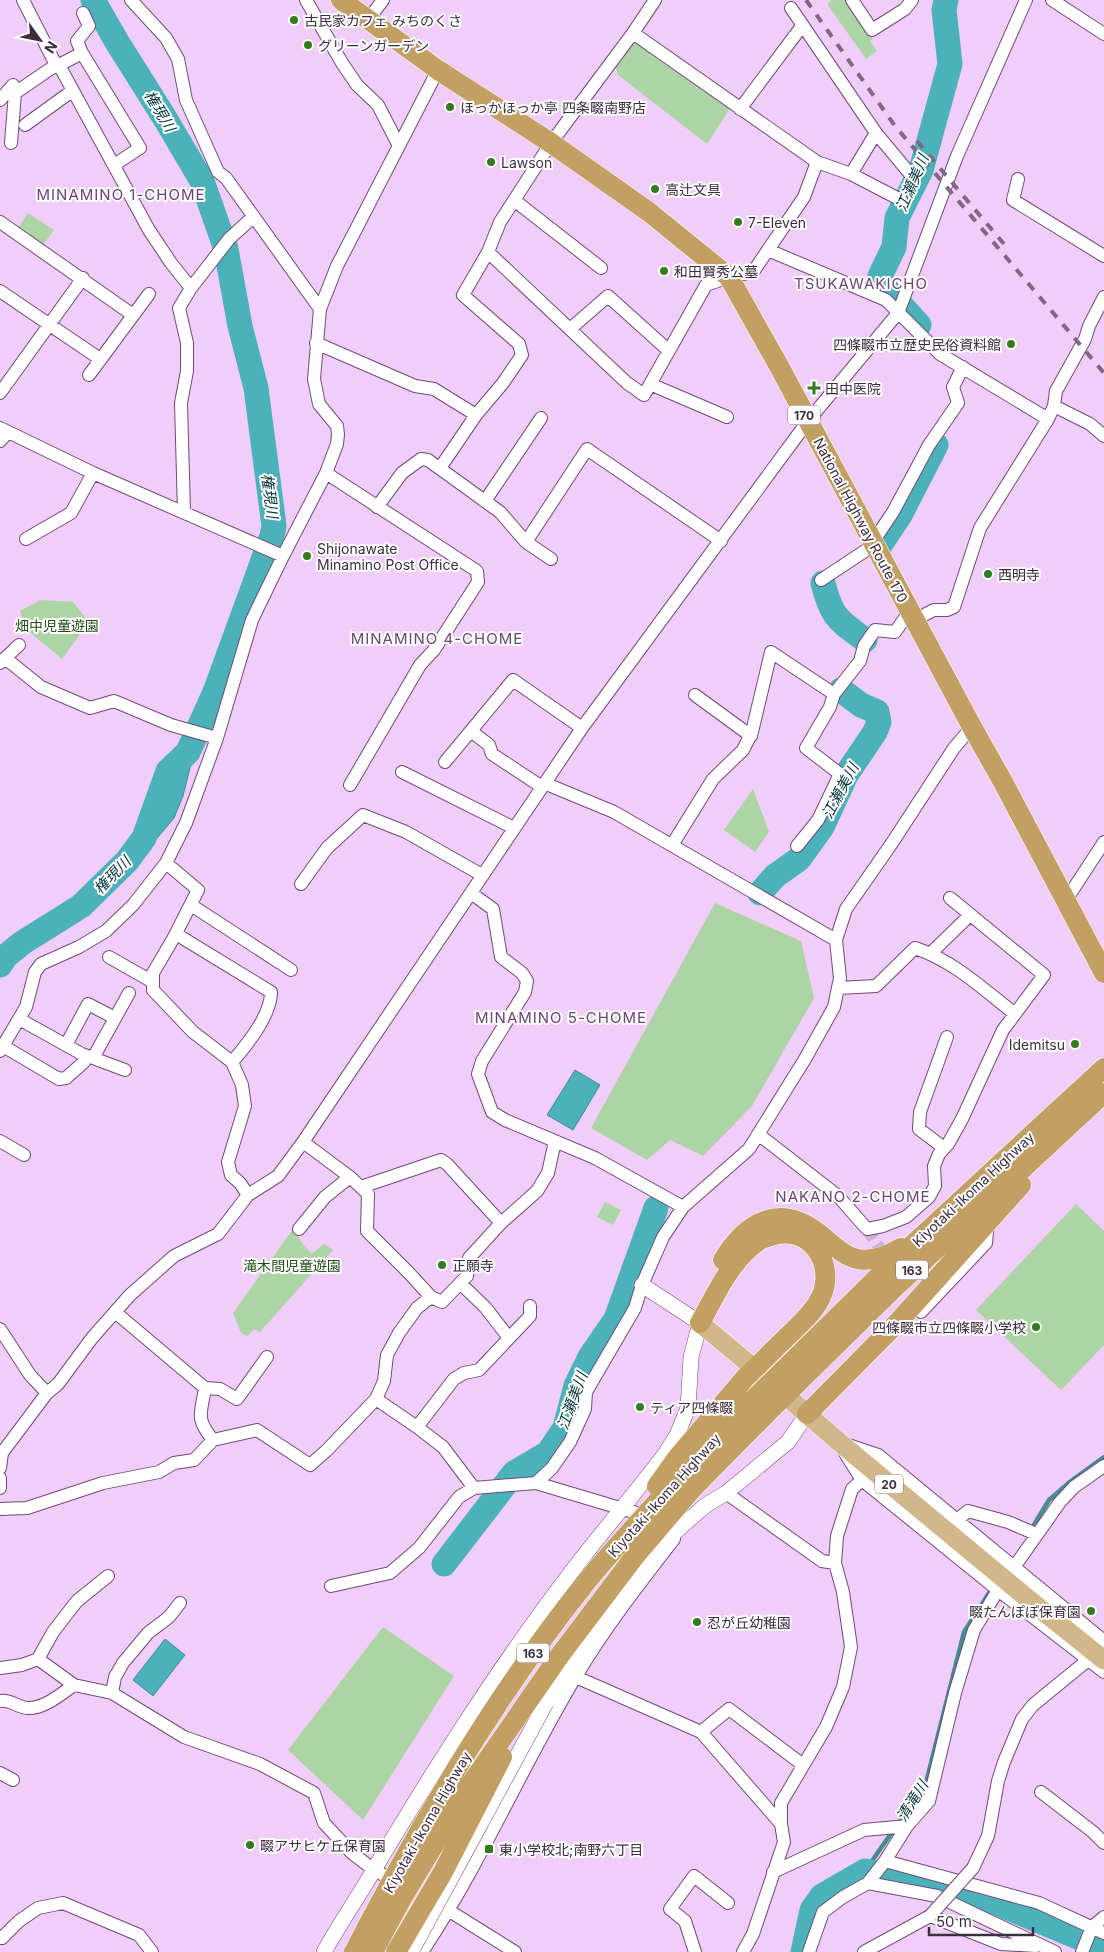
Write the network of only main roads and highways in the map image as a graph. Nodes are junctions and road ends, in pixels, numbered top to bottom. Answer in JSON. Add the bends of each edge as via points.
{"nodes":[{"id":1,"x":341,"y":0,"type":"edge"},
{"id":2,"x":1104,"y":973,"type":"edge"},
{"id":3,"x":1104,"y":1068,"type":"edge"},
{"id":4,"x":1104,"y":1093,"type":"edge"},
{"id":5,"x":1053,"y":1141,"type":"junction"},
{"id":6,"x":928,"y":1232,"type":"junction"},
{"id":7,"x":700,"y":1323,"type":"junction"},
{"id":8,"x":747,"y":1371,"type":"junction"},
{"id":9,"x":784,"y":1403,"type":"junction"},
{"id":10,"x":609,"y":1555,"type":"junction"},
{"id":11,"x":1096,"y":1660,"type":"edge"},
{"id":12,"x":543,"y":1694,"type":"junction"},
{"id":13,"x":354,"y":1952,"type":"edge"},
{"id":14,"x":373,"y":1952,"type":"edge"},
{"id":15,"x":396,"y":1952,"type":"edge"}],
"edges":[{"from":1,"to":2,"type":"highway","name":"National Highway Route 170","number":"170","via":[[438,70],[650,212],[729,277],[1004,782]]},
{"from":3,"to":6,"type":"highway","name":"Kiyotaki-Ikoma Highway","number":"163"},
{"from":4,"to":5,"type":"highway","number":"163"},
{"from":5,"to":9,"type":"highway","name":"Kiyotaki-Ikoma Highway","number":"163","via":[[890,1290]]},
{"from":5,"to":9,"type":"highway","via":[[1019,1188],[898,1322]]},
{"from":6,"to":7,"type":"highway","via":[[887,1256],[869,1260],[851,1258],[804,1223],[789,1218],[758,1222],[728,1252],[712,1280]]},
{"from":6,"to":9,"type":"highway","name":"Kiyotaki-Ikoma Highway","number":"163","via":[[882,1272]]},
{"from":7,"to":8,"type":"main road"},
{"from":7,"to":8,"type":"highway","number":"163","via":[[740,1256],[761,1239],[794,1234],[808,1240],[820,1252],[826,1268],[821,1297],[810,1314]]},
{"from":8,"to":10,"type":"highway","number":"163","bridge":true,"via":[[677,1458]]},
{"from":9,"to":10,"type":"highway","name":"Kiyotaki-Ikoma Highway","number":"163","bridge":true,"via":[[730,1422]]},
{"from":9,"to":11,"type":"main road","number":"20","bridge":true,"via":[[838,1442],[1044,1612]]},
{"from":9,"to":12,"type":"highway","name":"Kiyotaki-Ikoma Highway","number":"163","bridge":true,"via":[[692,1489],[635,1556],[560,1655]]},
{"from":10,"to":13,"type":"highway","name":"Kiyotaki-Ikoma Highway","number":"163","bridge":true,"via":[[498,1703],[386,1890]]},
{"from":12,"to":14,"type":"highway","name":"Kiyotaki-Ikoma Highway","number":"163","bridge":true,"via":[[470,1785]]},
{"from":12,"to":15,"type":"highway","number":"163","bridge":true}]}
